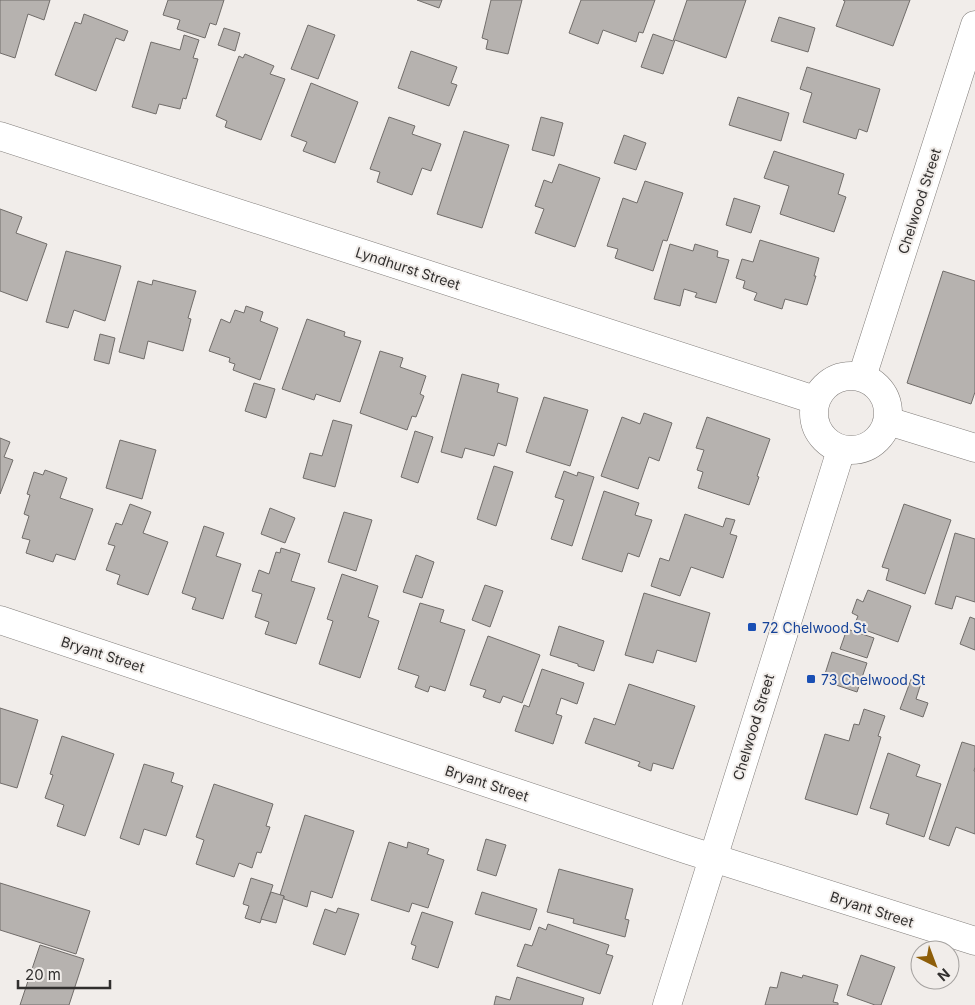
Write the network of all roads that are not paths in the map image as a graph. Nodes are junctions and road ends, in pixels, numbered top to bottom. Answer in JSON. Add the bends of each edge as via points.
{"nodes":[{"id":1,"x":975,"y":25,"type":"edge"},
{"id":2,"x":0,"y":136,"type":"edge"},
{"id":3,"x":862,"y":377,"type":"junction"},
{"id":4,"x":815,"y":400,"type":"junction"},
{"id":5,"x":888,"y":421,"type":"junction"},
{"id":6,"x":975,"y":448,"type":"edge"},
{"id":7,"x":840,"y":450,"type":"junction"},
{"id":8,"x":0,"y":620,"type":"edge"},
{"id":9,"x":712,"y":857,"type":"junction"},
{"id":10,"x":975,"y":942,"type":"edge"},
{"id":11,"x":667,"y":1005,"type":"edge"}],
"edges":[{"from":1,"to":3,"type":"street","name":"Chelwood Street"},
{"from":2,"to":4,"type":"street","name":"Lyndhurst Street"},
{"from":3,"to":4,"type":"street","via":[[843,376],[826,384]]},
{"from":3,"to":5,"type":"street","via":[[878,386],[888,402]]},
{"from":4,"to":7,"type":"street","via":[[814,421],[823,439]]},
{"from":5,"to":6,"type":"street"},
{"from":5,"to":7,"type":"street","via":[[879,439],[861,450]]},
{"from":7,"to":9,"type":"street","name":"Chelwood Street"},
{"from":8,"to":9,"type":"street","name":"Bryant Street"},
{"from":9,"to":10,"type":"street","name":"Bryant Street"},
{"from":9,"to":11,"type":"street","name":"Chelwood Street"}]}
